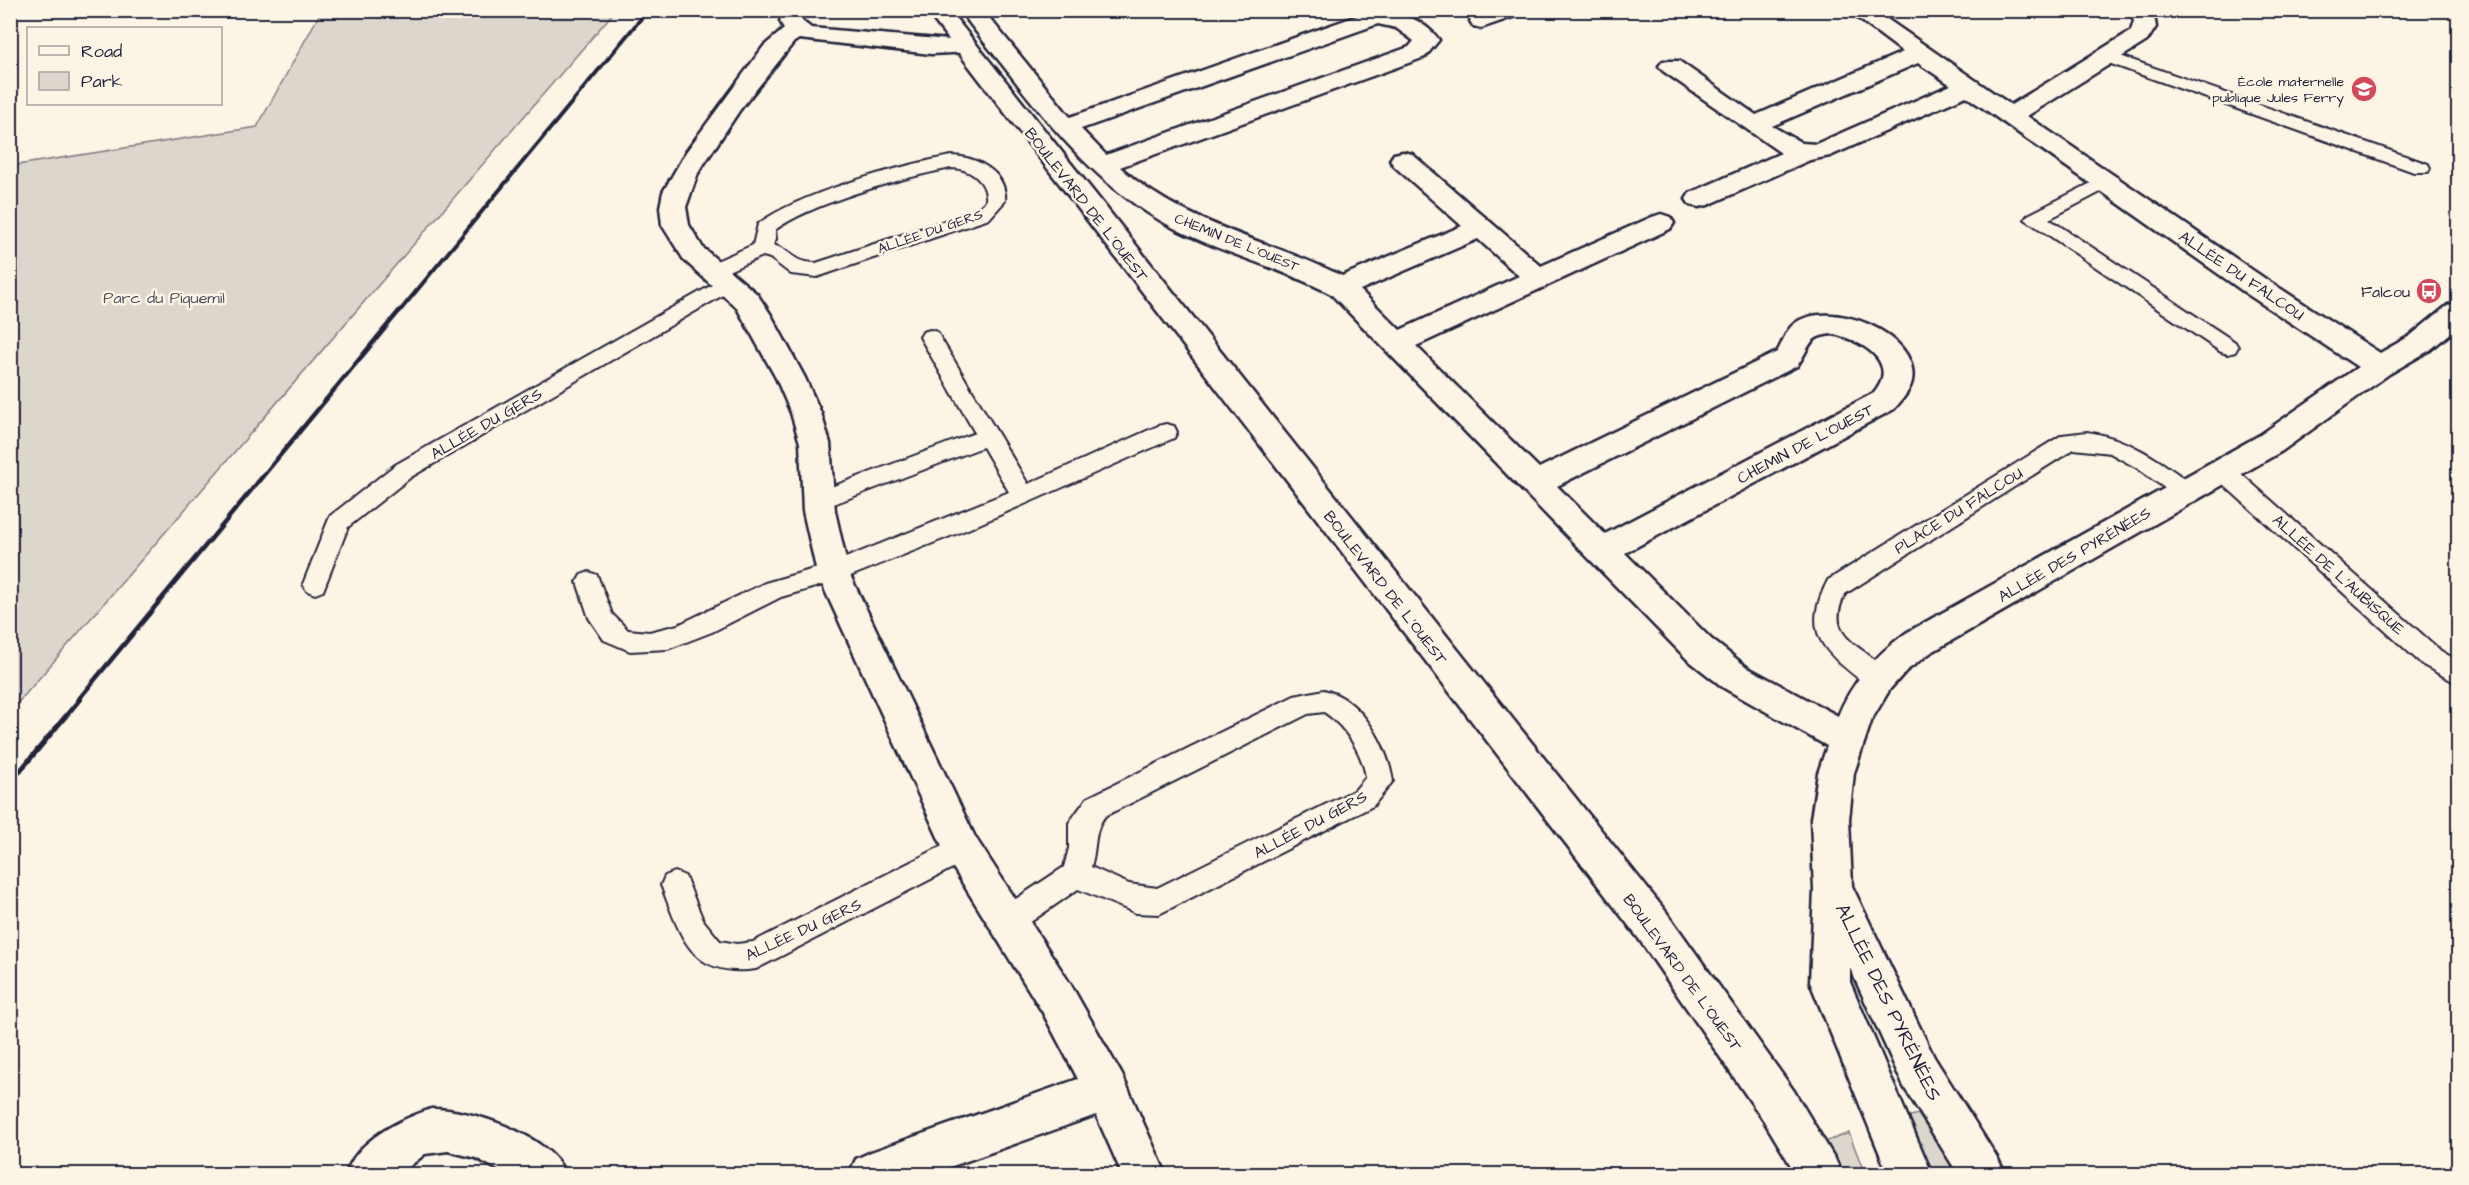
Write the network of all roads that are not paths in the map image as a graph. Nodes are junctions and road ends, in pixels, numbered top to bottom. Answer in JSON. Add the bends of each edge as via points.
{"nodes":[{"id":1,"x":937,"y":10,"type":"edge"},
{"id":2,"x":971,"y":10,"type":"edge"},
{"id":3,"x":1511,"y":10,"type":"edge"},
{"id":4,"x":1858,"y":10,"type":"edge"},
{"id":5,"x":2141,"y":10,"type":"edge"},
{"id":6,"x":796,"y":21,"type":"edge"},
{"id":7,"x":1481,"y":21,"type":"dead end"},
{"id":8,"x":964,"y":47,"type":"junction"},
{"id":9,"x":1918,"y":54,"type":"junction"},
{"id":10,"x":2106,"y":56,"type":"junction"},
{"id":11,"x":1671,"y":66,"type":"dead end"},
{"id":12,"x":1967,"y":87,"type":"junction"},
{"id":13,"x":2011,"y":117,"type":"junction"},
{"id":14,"x":1754,"y":125,"type":"junction"},
{"id":15,"x":1076,"y":149,"type":"junction"},
{"id":16,"x":1803,"y":153,"type":"junction"},
{"id":17,"x":1403,"y":160,"type":"dead end"},
{"id":18,"x":2421,"y":168,"type":"dead end"},
{"id":19,"x":2105,"y":182,"type":"junction"},
{"id":20,"x":1699,"y":199,"type":"dead end"},
{"id":21,"x":1661,"y":223,"type":"dead end"},
{"id":22,"x":1481,"y":228,"type":"junction"},
{"id":23,"x":761,"y":249,"type":"junction"},
{"id":24,"x":720,"y":277,"type":"junction"},
{"id":25,"x":1538,"y":278,"type":"junction"},
{"id":26,"x":1341,"y":287,"type":"junction"},
{"id":27,"x":2458,"y":312,"type":"edge"},
{"id":28,"x":930,"y":337,"type":"dead end"},
{"id":29,"x":1397,"y":343,"type":"junction"},
{"id":30,"x":2228,"y":347,"type":"dead end"},
{"id":31,"x":2379,"y":368,"type":"junction"},
{"id":32,"x":1166,"y":432,"type":"dead end"},
{"id":33,"x":987,"y":436,"type":"junction"},
{"id":34,"x":2222,"y":470,"type":"junction"},
{"id":35,"x":1534,"y":484,"type":"junction"},
{"id":36,"x":2185,"y":491,"type":"junction"},
{"id":37,"x":1023,"y":496,"type":"junction"},
{"id":38,"x":818,"y":501,"type":"junction"},
{"id":39,"x":1601,"y":551,"type":"junction"},
{"id":40,"x":833,"y":573,"type":"junction"},
{"id":41,"x":589,"y":582,"type":"dead end"},
{"id":42,"x":315,"y":584,"type":"dead end"},
{"id":43,"x":2458,"y":674,"type":"edge"},
{"id":44,"x":1878,"y":679,"type":"junction"},
{"id":45,"x":1846,"y":738,"type":"junction"},
{"id":46,"x":962,"y":849,"type":"junction"},
{"id":47,"x":1075,"y":875,"type":"junction"},
{"id":48,"x":675,"y":885,"type":"dead end"},
{"id":49,"x":1833,"y":890,"type":"junction"},
{"id":50,"x":1009,"y":920,"type":"junction"},
{"id":51,"x":1107,"y":1090,"type":"junction"},
{"id":52,"x":368,"y":1174,"type":"edge"},
{"id":53,"x":543,"y":1174,"type":"edge"},
{"id":54,"x":871,"y":1174,"type":"edge"},
{"id":55,"x":1144,"y":1174,"type":"edge"},
{"id":56,"x":1820,"y":1174,"type":"edge"},
{"id":57,"x":1910,"y":1174,"type":"edge"},
{"id":58,"x":1983,"y":1174,"type":"edge"}],
"edges":[{"from":1,"to":8,"type":"street","name":"BOULEVARD DE L'OUEST"},
{"from":2,"to":15,"type":"street","name":"CHEMIN DE L'OUEST"},
{"from":3,"to":7,"type":"street"},
{"from":4,"to":9,"type":"street","name":"ALLÉE DU FALCOU"},
{"from":5,"to":10,"type":"street","via":[[2145,19],[2142,32]]},
{"from":6,"to":8,"type":"street","via":[[811,35]]},
{"from":6,"to":24,"type":"street","via":[[678,186],[673,207],[681,240]]},
{"from":8,"to":15,"type":"street","name":"BOULEVARD DE L'OUEST"},
{"from":9,"to":12,"type":"street","name":"ALLÉE DU FALCOU"},
{"from":9,"to":14,"type":"street"},
{"from":10,"to":13,"type":"street"},
{"from":10,"to":18,"type":"lane"},
{"from":11,"to":14,"type":"street"},
{"from":12,"to":13,"type":"street","name":"ALLÉE DU FALCOU"},
{"from":12,"to":16,"type":"street","via":[[1821,151]]},
{"from":13,"to":19,"type":"street","name":"ALLÉE DU FALCOU"},
{"from":14,"to":16,"type":"street","via":[[1784,146]]},
{"from":15,"to":15,"type":"street","name":"BOULEVARD DE L'OUEST","via":[[1311,65]]},
{"from":15,"to":26,"type":"street","name":"CHEMIN DE L'OUEST","via":[[1181,221]]},
{"from":15,"to":56,"type":"street","name":"BOULEVARD DE L'OUEST","via":[[1184,330],[1653,926],[1779,1106]]},
{"from":16,"to":20,"type":"street"},
{"from":17,"to":22,"type":"street"},
{"from":19,"to":30,"type":"lane","via":[[2035,219]]},
{"from":19,"to":31,"type":"street","name":"ALLÉE DU FALCOU"},
{"from":21,"to":25,"type":"street"},
{"from":22,"to":25,"type":"street"},
{"from":22,"to":26,"type":"street"},
{"from":23,"to":23,"type":"lane","name":"ALLÉE DU GERS","via":[[777,253],[798,269],[817,270],[982,215],[995,204],[996,197],[974,166],[964,162],[937,163],[784,213],[765,228]]},
{"from":23,"to":24,"type":"lane","name":"ALLÉE DU GERS"},
{"from":24,"to":38,"type":"street","via":[[756,313],[805,411],[815,442]]},
{"from":24,"to":42,"type":"lane","name":"ALLÉE DU GERS","via":[[403,471],[338,522]]},
{"from":25,"to":29,"type":"street"},
{"from":26,"to":29,"type":"street","name":"CHEMIN DE L'OUEST"},
{"from":27,"to":31,"type":"street","name":"ALLÉE DES PYRÉNÉES","via":[[2420,343]]},
{"from":28,"to":33,"type":"lane"},
{"from":29,"to":35,"type":"street","name":"CHEMIN DE L'OUEST"},
{"from":31,"to":34,"type":"street","name":"ALLÉE DES PYRÉNÉES","via":[[2271,443]]},
{"from":32,"to":37,"type":"lane"},
{"from":33,"to":37,"type":"lane"},
{"from":33,"to":38,"type":"lane"},
{"from":34,"to":36,"type":"street","name":"ALLÉE DES PYRÉNÉES"},
{"from":34,"to":43,"type":"lane","name":"ALLÉE DE L'AUBISQUE","via":[[2432,658]]},
{"from":35,"to":39,"type":"street","name":"CHEMIN DE L'OUEST"},
{"from":35,"to":39,"type":"street","name":"CHEMIN DE L'OUEST","via":[[1787,358],[1808,328],[1827,324],[1855,330],[1890,353],[1898,371],[1897,381],[1884,401]]},
{"from":36,"to":44,"type":"street","name":"ALLÉE DES PYRÉNÉES","via":[[1918,643]]},
{"from":36,"to":44,"type":"lane","name":"PLACE DU FALCOU","via":[[2121,448],[2091,439],[2070,441],[1836,587],[1826,604],[1829,634]]},
{"from":37,"to":40,"type":"lane"},
{"from":38,"to":40,"type":"street","via":[[822,536]]},
{"from":39,"to":45,"type":"street","name":"CHEMIN DE L'OUEST","via":[[1699,649],[1736,678]]},
{"from":40,"to":41,"type":"lane","via":[[772,590],[682,633],[648,642],[615,637],[605,627]]},
{"from":40,"to":46,"type":"street"},
{"from":44,"to":45,"type":"street","name":"ALLÉE DES PYRÉNÉES"},
{"from":45,"to":49,"type":"street","name":"ALLÉE DES PYRÉNÉES","via":[[1836,773],[1830,819]]},
{"from":46,"to":48,"type":"lane","name":"ALLÉE DU GERS","via":[[756,955],[738,959],[707,952],[697,939]]},
{"from":46,"to":50,"type":"street"},
{"from":47,"to":47,"type":"lane","name":"ALLÉE DU GERS","via":[[1090,878],[1133,901],[1159,901],[1364,798],[1380,781],[1380,769],[1338,708],[1329,702],[1303,704],[1096,807],[1083,823],[1083,848]]},
{"from":47,"to":50,"type":"lane"},
{"from":49,"to":57,"type":"street","name":"ALLÉE DES PYRÉNÉES","via":[[1830,982]]},
{"from":49,"to":58,"type":"street","name":"ALLÉE DES PYRÉNÉES","via":[[1914,1063]]},
{"from":50,"to":51,"type":"street"},
{"from":51,"to":54,"type":"street"},
{"from":51,"to":55,"type":"street"},
{"from":52,"to":53,"type":"street","via":[[417,1135],[457,1130],[516,1154]]}]}
